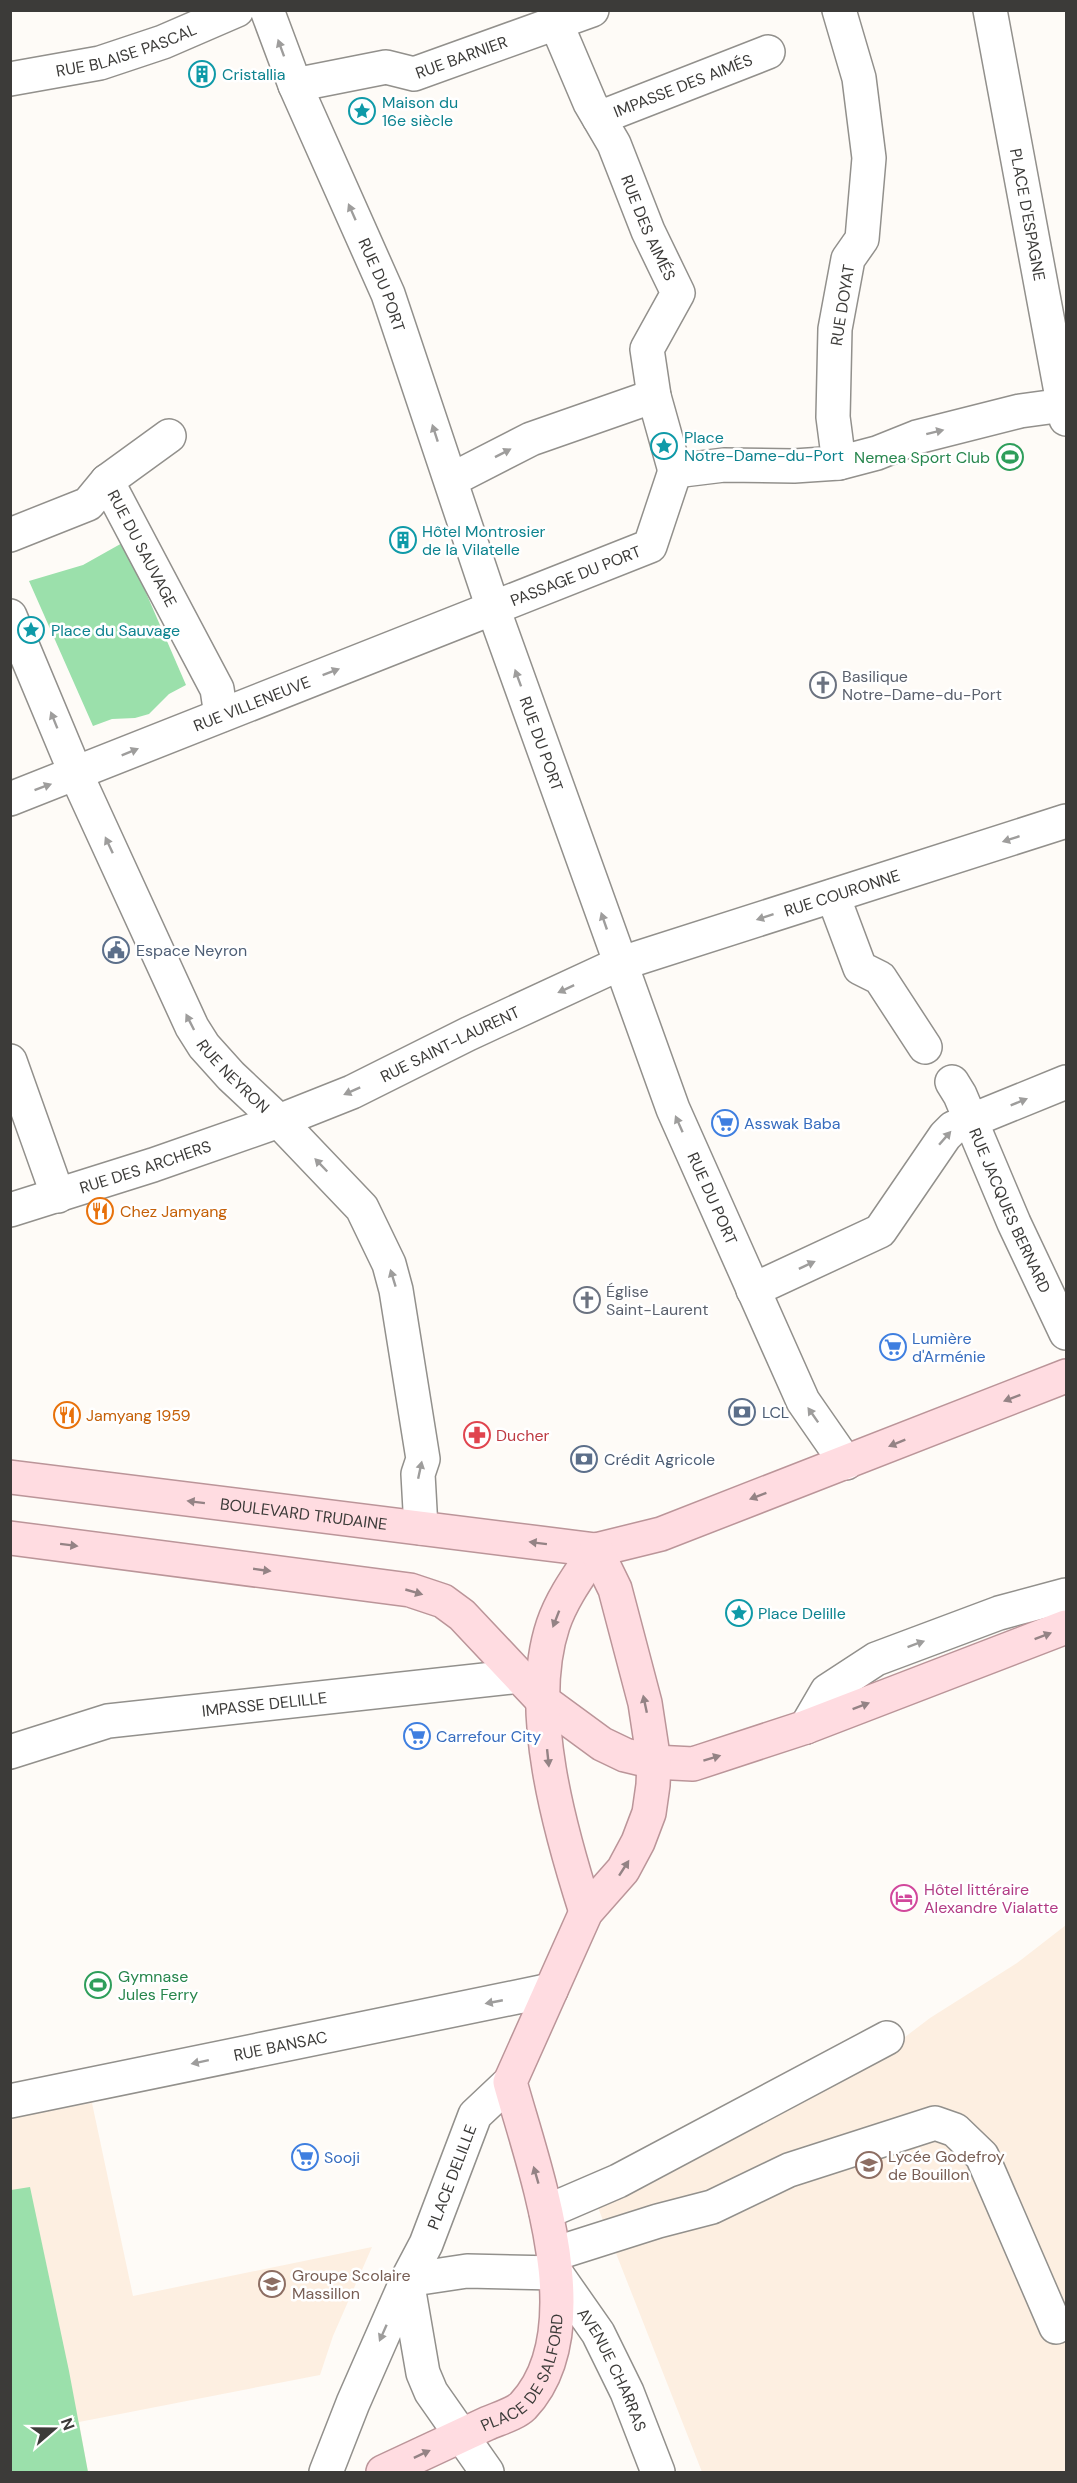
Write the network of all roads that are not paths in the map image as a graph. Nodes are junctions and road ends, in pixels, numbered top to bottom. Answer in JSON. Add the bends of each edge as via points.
{"nodes":[{"id":1,"x":237,"y":10,"type":"edge"},
{"id":2,"x":267,"y":10,"type":"edge"},
{"id":3,"x":592,"y":10,"type":"edge"},
{"id":4,"x":839,"y":10,"type":"edge"},
{"id":5,"x":990,"y":10,"type":"edge"},
{"id":6,"x":556,"y":23,"type":"junction"},
{"id":7,"x":768,"y":52,"type":"dead end"},
{"id":8,"x":10,"y":79,"type":"edge"},
{"id":9,"x":295,"y":85,"type":"junction"},
{"id":10,"x":599,"y":118,"type":"junction"},
{"id":11,"x":654,"y":396,"type":"junction"},
{"id":12,"x":1065,"y":412,"type":"edge"},
{"id":13,"x":169,"y":436,"type":"dead end"},
{"id":14,"x":839,"y":463,"type":"junction"},
{"id":15,"x":675,"y":471,"type":"junction"},
{"id":16,"x":451,"y":480,"type":"junction"},
{"id":17,"x":107,"y":481,"type":"junction"},
{"id":18,"x":10,"y":535,"type":"edge"},
{"id":19,"x":493,"y":608,"type":"junction"},
{"id":20,"x":10,"y":616,"type":"edge"},
{"id":21,"x":221,"y":715,"type":"junction"},
{"id":22,"x":76,"y":774,"type":"junction"},
{"id":23,"x":10,"y":800,"type":"edge"},
{"id":24,"x":1066,"y":821,"type":"edge"},
{"id":25,"x":833,"y":896,"type":"junction"},
{"id":26,"x":619,"y":964,"type":"junction"},
{"id":27,"x":925,"y":1047,"type":"dead end"},
{"id":28,"x":10,"y":1061,"type":"edge"},
{"id":29,"x":952,"y":1082,"type":"dead end"},
{"id":30,"x":1066,"y":1082,"type":"edge"},
{"id":31,"x":279,"y":1121,"type":"junction"},
{"id":32,"x":970,"y":1121,"type":"junction"},
{"id":33,"x":58,"y":1196,"type":"junction"},
{"id":34,"x":10,"y":1210,"type":"edge"},
{"id":35,"x":753,"y":1290,"type":"junction"},
{"id":36,"x":1066,"y":1333,"type":"edge"},
{"id":37,"x":1066,"y":1376,"type":"edge"},
{"id":38,"x":846,"y":1463,"type":"junction"},
{"id":39,"x":10,"y":1477,"type":"edge"},
{"id":40,"x":421,"y":1528,"type":"junction"},
{"id":41,"x":10,"y":1538,"type":"edge"},
{"id":42,"x":596,"y":1550,"type":"junction"},
{"id":43,"x":1066,"y":1595,"type":"edge"},
{"id":44,"x":1066,"y":1627,"type":"edge"},
{"id":45,"x":520,"y":1676,"type":"junction"},
{"id":46,"x":542,"y":1700,"type":"junction"},
{"id":47,"x":806,"y":1727,"type":"junction"},
{"id":48,"x":10,"y":1752,"type":"edge"},
{"id":49,"x":654,"y":1762,"type":"junction"},
{"id":50,"x":586,"y":1912,"type":"junction"},
{"id":51,"x":551,"y":1990,"type":"junction"},
{"id":52,"x":887,"y":2038,"type":"dead end"},
{"id":53,"x":510,"y":2082,"type":"junction"},
{"id":54,"x":10,"y":2101,"type":"edge"},
{"id":55,"x":546,"y":2212,"type":"junction"},
{"id":56,"x":555,"y":2263,"type":"junction"},
{"id":57,"x":407,"y":2280,"type":"junction"},
{"id":58,"x":1056,"y":2327,"type":"dead end"},
{"id":59,"x":462,"y":2435,"type":"junction"},
{"id":60,"x":326,"y":2472,"type":"edge"},
{"id":61,"x":383,"y":2472,"type":"edge"},
{"id":62,"x":488,"y":2472,"type":"edge"},
{"id":63,"x":658,"y":2472,"type":"edge"}],
"edges":[{"from":1,"to":8,"type":"street","name":"RUE BLAISE PASCAL","via":[[163,42],[100,63]]},
{"from":9,"to":2,"type":"street","name":"RUE DU PORT","one_way":true},
{"from":3,"to":6,"type":"street","name":"RUE BARNIER"},
{"from":4,"to":14,"type":"street","name":"RUE DOYAT","via":[[859,78],[868,158],[862,239],[848,259],[835,329],[833,417]]},
{"from":5,"to":12,"type":"street","name":"PLACE D'ESPAGNE"},
{"from":6,"to":9,"type":"street","name":"RUE BARNIER","via":[[414,74],[386,67]]},
{"from":6,"to":10,"type":"street","name":"RUE DES AIMÉS"},
{"from":7,"to":10,"type":"street","name":"IMPASSE DES AIMÉS"},
{"from":16,"to":9,"type":"street","name":"RUE DU PORT","one_way":true,"via":[[388,294]]},
{"from":10,"to":11,"type":"street","name":"RUE DES AIMÉS","via":[[678,292],[647,349]]},
{"from":11,"to":15,"type":"street","name":"RUE DES AIMÉS"},
{"from":16,"to":11,"type":"street","one_way":true,"via":[[531,439]]},
{"from":14,"to":12,"type":"street","one_way":true,"via":[[917,437],[1020,411]]},
{"from":13,"to":17,"type":"street","name":"RUE DU SAUVAGE"},
{"from":14,"to":15,"type":"street","via":[[724,465]]},
{"from":15,"to":19,"type":"street","name":"PASSAGE DU PORT","via":[[650,546]]},
{"from":16,"to":19,"type":"street","name":"RUE DU PORT"},
{"from":17,"to":18,"type":"street","name":"RUE DU SAUVAGE","via":[[88,504]]},
{"from":17,"to":21,"type":"street","name":"RUE DU SAUVAGE","via":[[217,688]]},
{"from":21,"to":19,"type":"street","name":"RUE VILLENEUVE","one_way":true},
{"from":26,"to":19,"type":"street","name":"RUE DU PORT","one_way":true},
{"from":22,"to":20,"type":"street","name":"RUE NEYRON","one_way":true},
{"from":22,"to":21,"type":"street","name":"RUE VILLENEUVE","one_way":true},
{"from":23,"to":22,"type":"street","name":"RUE VILLENEUVE","one_way":true},
{"from":31,"to":22,"type":"street","name":"RUE NEYRON","one_way":true,"via":[[231,1076],[192,1027]]},
{"from":24,"to":25,"type":"street","name":"RUE COURONNE","one_way":true},
{"from":25,"to":26,"type":"street","name":"RUE COURONNE","one_way":true},
{"from":25,"to":27,"type":"street","via":[[860,968],[880,978]]},
{"from":26,"to":31,"type":"street","name":"RUE SAINT-LAURENT","one_way":true,"via":[[352,1092]]},
{"from":35,"to":26,"type":"street","name":"RUE DU PORT","one_way":true,"via":[[673,1109]]},
{"from":28,"to":33,"type":"street"},
{"from":29,"to":32,"type":"street","name":"RUE JACQUES BERNARD"},
{"from":32,"to":30,"type":"street","one_way":true},
{"from":31,"to":33,"type":"street","name":"RUE DES ARCHERS"},
{"from":40,"to":31,"type":"street","name":"RUE NEYRON","one_way":true,"via":[[418,1474],[423,1459],[396,1290],[388,1264],[362,1208]]},
{"from":35,"to":32,"type":"street","one_way":true,"via":[[880,1231],[945,1136]]},
{"from":32,"to":36,"type":"street","name":"RUE JACQUES BERNARD"},
{"from":33,"to":34,"type":"street","name":"RUE DES ARCHERS"},
{"from":38,"to":35,"type":"street","name":"RUE DU PORT","one_way":true,"via":[[803,1401]]},
{"from":37,"to":38,"type":"main road","one_way":true},
{"from":38,"to":42,"type":"main road","one_way":true,"via":[[661,1533]]},
{"from":40,"to":39,"type":"main road","name":"BOULEVARD TRUDAINE","one_way":true},
{"from":42,"to":40,"type":"main road","name":"BOULEVARD TRUDAINE","one_way":true},
{"from":41,"to":45,"type":"main road","one_way":true,"via":[[410,1590],[442,1601],[462,1615]]},
{"from":42,"to":46,"type":"main road","one_way":true,"via":[[552,1627]]},
{"from":49,"to":42,"type":"main road","name":"PLACE DELILLE","one_way":true,"via":[[645,1703],[615,1589]]},
{"from":47,"to":43,"type":"street","one_way":true,"via":[[827,1691],[876,1659],[999,1613]]},
{"from":47,"to":44,"type":"main road","one_way":true},
{"from":45,"to":46,"type":"main road"},
{"from":45,"to":48,"type":"street","name":"IMPASSE DELILLE","via":[[108,1721]]},
{"from":46,"to":49,"type":"main road","via":[[602,1744]]},
{"from":46,"to":50,"type":"main road","one_way":true,"via":[[550,1775],[568,1857]]},
{"from":49,"to":47,"type":"main road","one_way":true,"via":[[693,1764]]},
{"from":50,"to":49,"type":"main road","name":"PLACE DELILLE","one_way":true,"via":[[624,1870],[638,1842],[649,1813]]},
{"from":50,"to":51,"type":"main road","name":"PLACE DELILLE"},
{"from":51,"to":53,"type":"main road","name":"PLACE DELILLE"},
{"from":51,"to":54,"type":"street","name":"RUE BANSAC","one_way":true},
{"from":52,"to":55,"type":"street","via":[[618,2181]]},
{"from":55,"to":53,"type":"main road","one_way":true},
{"from":53,"to":57,"type":"street","name":"PLACE DELILLE","via":[[475,2115],[426,2244]]},
{"from":55,"to":56,"type":"main road"},
{"from":56,"to":57,"type":"street"},
{"from":56,"to":58,"type":"street","via":[[658,2220],[712,2207],[789,2170],[935,2123],[955,2130],[982,2156]]},
{"from":56,"to":59,"type":"main road","name":"PLACE DE SALFORD","via":[[555,2335],[548,2365],[521,2408]]},
{"from":56,"to":63,"type":"street","name":"AVENUE CHARRAS","via":[[598,2333],[633,2404]]},
{"from":57,"to":59,"type":"street","name":"PLACE DE SALFORD","via":[[423,2373],[431,2392]]},
{"from":57,"to":60,"type":"street","name":"PLACE DELILLE","one_way":true},
{"from":61,"to":59,"type":"main road","one_way":true},
{"from":59,"to":62,"type":"street"}]}
